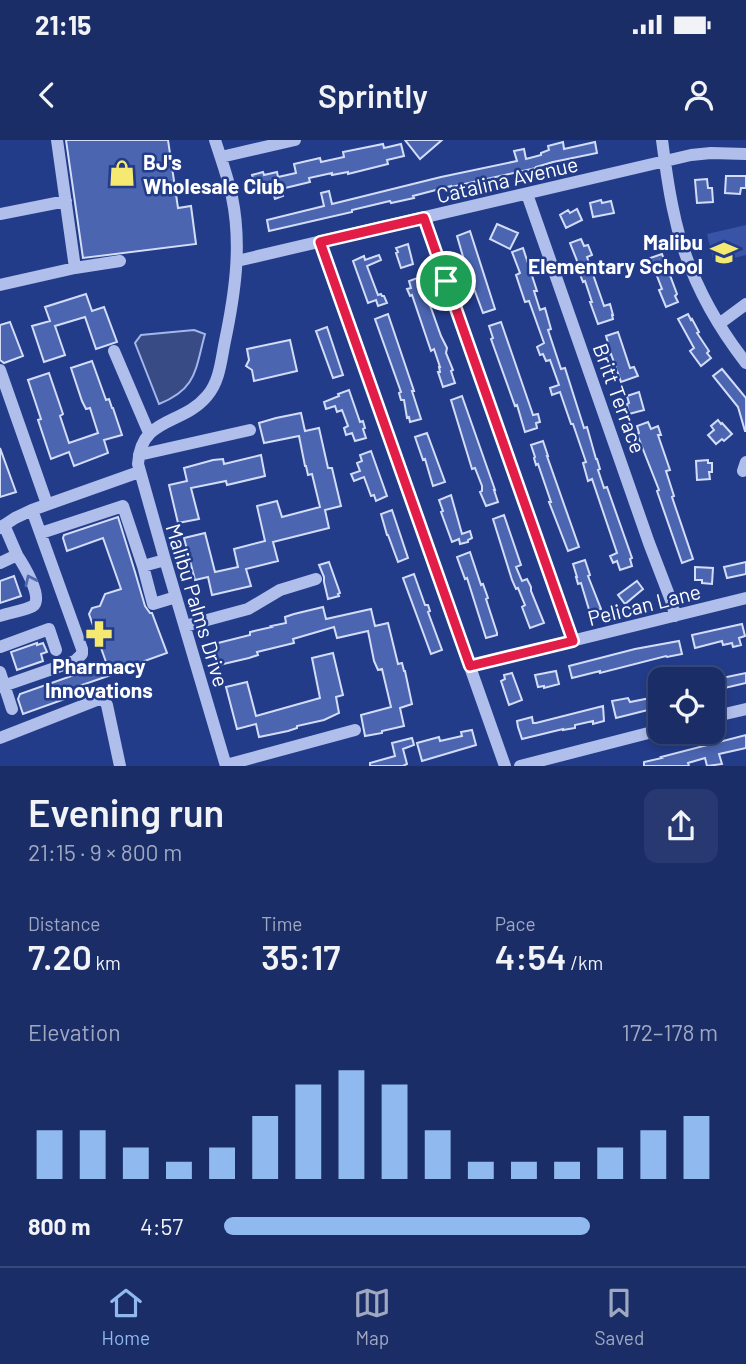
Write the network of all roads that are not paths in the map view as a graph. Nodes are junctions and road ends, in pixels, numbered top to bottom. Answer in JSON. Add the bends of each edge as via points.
{"nodes":[{"id":1,"x":57,"y":140,"type":"edge"},
{"id":2,"x":215,"y":140,"type":"edge"},
{"id":3,"x":295,"y":140,"type":"edge"},
{"id":4,"x":662,"y":140,"type":"edge"},
{"id":5,"x":746,"y":154,"type":"edge"},
{"id":6,"x":221,"y":157,"type":"junction"},
{"id":7,"x":665,"y":161,"type":"junction"},
{"id":8,"x":527,"y":194,"type":"junction"},
{"id":9,"x":66,"y":201,"type":"junction"},
{"id":10,"x":0,"y":214,"type":"edge"},
{"id":11,"x":424,"y":218,"type":"junction"},
{"id":12,"x":320,"y":242,"type":"junction"},
{"id":13,"x":120,"y":261,"type":"dead end"},
{"id":14,"x":237,"y":261,"type":"junction"},
{"id":15,"x":75,"y":268,"type":"junction"},
{"id":16,"x":0,"y":285,"type":"edge"},
{"id":17,"x":746,"y":304,"type":"edge"},
{"id":18,"x":719,"y":324,"type":"junction"},
{"id":19,"x":114,"y":351,"type":"dead end"},
{"id":20,"x":746,"y":361,"type":"edge"},
{"id":21,"x":0,"y":370,"type":"edge"},
{"id":22,"x":250,"y":430,"type":"dead end"},
{"id":23,"x":149,"y":433,"type":"junction"},
{"id":24,"x":139,"y":455,"type":"junction"},
{"id":25,"x":139,"y":472,"type":"junction"},
{"id":26,"x":47,"y":505,"type":"junction"},
{"id":27,"x":32,"y":510,"type":"junction"},
{"id":28,"x":2,"y":526,"type":"edge"},
{"id":29,"x":41,"y":533,"type":"junction"},
{"id":30,"x":17,"y":555,"type":"junction"},
{"id":31,"x":165,"y":561,"type":"junction"},
{"id":32,"x":0,"y":563,"type":"edge"},
{"id":33,"x":143,"y":566,"type":"junction"},
{"id":34,"x":316,"y":579,"type":"dead end"},
{"id":35,"x":176,"y":597,"type":"junction"},
{"id":36,"x":746,"y":598,"type":"edge"},
{"id":37,"x":0,"y":616,"type":"edge"},
{"id":38,"x":675,"y":616,"type":"junction"},
{"id":39,"x":185,"y":626,"type":"junction"},
{"id":40,"x":573,"y":641,"type":"junction"},
{"id":41,"x":0,"y":647,"type":"edge"},
{"id":42,"x":56,"y":650,"type":"dead end"},
{"id":43,"x":470,"y":666,"type":"junction"},
{"id":44,"x":1,"y":681,"type":"edge"},
{"id":45,"x":12,"y":709,"type":"dead end"},
{"id":46,"x":746,"y":709,"type":"edge"},
{"id":47,"x":725,"y":714,"type":"edge"},
{"id":48,"x":355,"y":730,"type":"dead end"},
{"id":49,"x":648,"y":733,"type":"edge"},
{"id":50,"x":0,"y":738,"type":"edge"},
{"id":51,"x":120,"y":765,"type":"edge"},
{"id":52,"x":226,"y":765,"type":"edge"},
{"id":53,"x":505,"y":765,"type":"edge"},
{"id":54,"x":520,"y":765,"type":"edge"}],
"edges":[{"from":1,"to":9,"type":"street"},
{"from":2,"to":6,"type":"street"},
{"from":3,"to":6,"type":"street"},
{"from":4,"to":7,"type":"street"},
{"from":5,"to":7,"type":"street","name":"Catalina Avenue","via":[[711,153]]},
{"from":6,"to":14,"type":"street","via":[[233,200]]},
{"from":7,"to":8,"type":"street","name":"Catalina Avenue"},
{"from":7,"to":18,"type":"street","via":[[680,236]]},
{"from":8,"to":11,"type":"street","name":"Catalina Avenue"},
{"from":8,"to":38,"type":"street","name":"Britt Terrace"},
{"from":9,"to":10,"type":"street"},
{"from":9,"to":15,"type":"street"},
{"from":11,"to":12,"type":"street","name":"Catalina Avenue"},
{"from":11,"to":40,"type":"street"},
{"from":12,"to":14,"type":"street","name":"Catalina Avenue"},
{"from":12,"to":43,"type":"street"},
{"from":13,"to":15,"type":"street"},
{"from":14,"to":23,"type":"street","via":[[214,385],[189,411]]},
{"from":15,"to":16,"type":"street"},
{"from":17,"to":18,"type":"street"},
{"from":18,"to":20,"type":"street"},
{"from":19,"to":23,"type":"street"},
{"from":21,"to":26,"type":"street"},
{"from":22,"to":24,"type":"street"},
{"from":23,"to":24,"type":"street"},
{"from":24,"to":25,"type":"street","name":"Malibu Palms Drive"},
{"from":25,"to":26,"type":"street"},
{"from":25,"to":31,"type":"street","name":"Malibu Palms Drive"},
{"from":26,"to":27,"type":"street"},
{"from":27,"to":28,"type":"street"},
{"from":27,"to":29,"type":"street"},
{"from":28,"to":30,"type":"street"},
{"from":29,"to":33,"type":"street","via":[[123,506]]},
{"from":29,"to":44,"type":"street","via":[[82,654],[75,661]]},
{"from":30,"to":32,"type":"street"},
{"from":37,"to":30,"type":"street","one_way":true,"via":[[36,602],[37,594]]},
{"from":31,"to":33,"type":"street"},
{"from":31,"to":35,"type":"street","name":"Malibu Palms Drive"},
{"from":33,"to":35,"type":"street","via":[[153,604]]},
{"from":34,"to":39,"type":"street","via":[[280,590],[248,609]]},
{"from":35,"to":39,"type":"street","name":"Malibu Palms Drive"},
{"from":36,"to":38,"type":"street","name":"Pelican Lane"},
{"from":38,"to":40,"type":"street","name":"Pelican Lane"},
{"from":39,"to":52,"type":"street","name":"Malibu Palms Drive"},
{"from":40,"to":43,"type":"street","name":"Pelican Lane"},
{"from":41,"to":42,"type":"street","via":[[48,629]]},
{"from":43,"to":53,"type":"street"},
{"from":44,"to":45,"type":"street"},
{"from":46,"to":47,"type":"street"},
{"from":48,"to":52,"type":"street"},
{"from":49,"to":54,"type":"street"},
{"from":50,"to":51,"type":"street","via":[[104,700]]}]}
